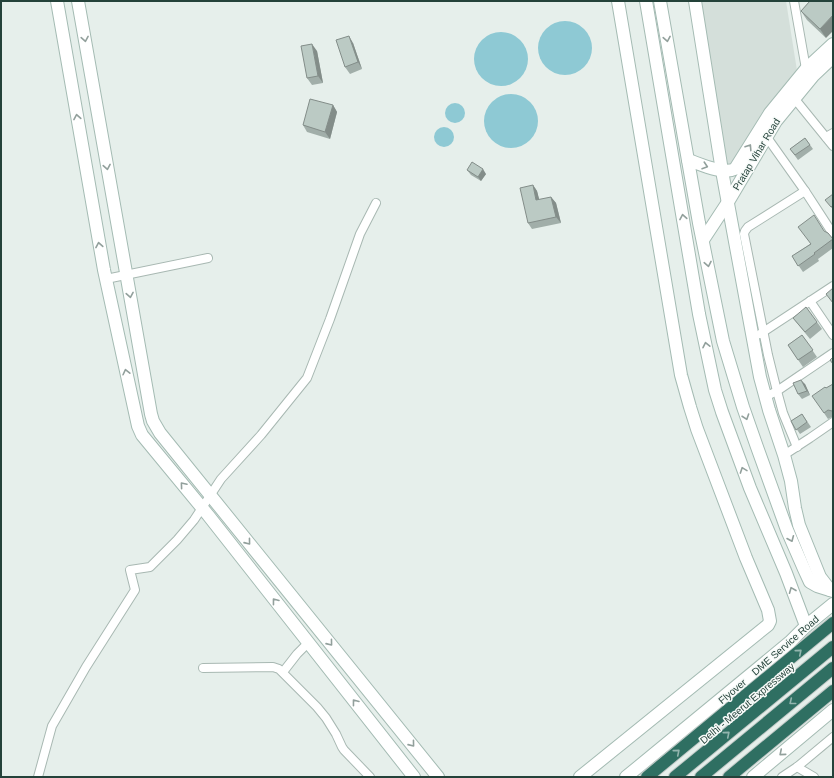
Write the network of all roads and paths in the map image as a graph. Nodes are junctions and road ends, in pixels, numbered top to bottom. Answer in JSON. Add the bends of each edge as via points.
{"nodes":[{"id":1,"x":57,"y":1,"type":"edge"},
{"id":2,"x":78,"y":1,"type":"edge"},
{"id":3,"x":618,"y":1,"type":"edge"},
{"id":4,"x":646,"y":1,"type":"edge"},
{"id":5,"x":660,"y":1,"type":"edge"},
{"id":6,"x":695,"y":1,"type":"edge"},
{"id":7,"x":794,"y":1,"type":"edge"},
{"id":8,"x":833,"y":44,"type":"edge"},
{"id":9,"x":833,"y":57,"type":"edge"},
{"id":10,"x":809,"y":73,"type":"junction"},
{"id":11,"x":794,"y":98,"type":"junction"},
{"id":12,"x":830,"y":135,"type":"edge"},
{"id":13,"x":766,"y":136,"type":"junction"},
{"id":14,"x":833,"y":146,"type":"edge"},
{"id":15,"x":688,"y":160,"type":"junction"},
{"id":16,"x":722,"y":171,"type":"junction"},
{"id":17,"x":805,"y":191,"type":"junction"},
{"id":18,"x":728,"y":202,"type":"junction"},
{"id":19,"x":376,"y":203,"type":"dead end"},
{"id":20,"x":833,"y":234,"type":"edge"},
{"id":21,"x":703,"y":240,"type":"junction"},
{"id":22,"x":208,"y":258,"type":"dead end"},
{"id":23,"x":126,"y":274,"type":"junction"},
{"id":24,"x":106,"y":279,"type":"junction"},
{"id":25,"x":833,"y":286,"type":"edge"},
{"id":26,"x":810,"y":301,"type":"junction"},
{"id":27,"x":764,"y":332,"type":"junction"},
{"id":28,"x":833,"y":335,"type":"edge"},
{"id":29,"x":753,"y":339,"type":"junction"},
{"id":30,"x":833,"y":353,"type":"edge"},
{"id":31,"x":777,"y":391,"type":"junction"},
{"id":32,"x":740,"y":397,"type":"junction"},
{"id":33,"x":766,"y":397,"type":"junction"},
{"id":34,"x":719,"y":404,"type":"junction"},
{"id":35,"x":833,"y":422,"type":"edge"},
{"id":36,"x":797,"y":447,"type":"junction"},
{"id":37,"x":784,"y":455,"type":"junction"},
{"id":38,"x":210,"y":495,"type":"junction"},
{"id":39,"x":207,"y":515,"type":"junction"},
{"id":40,"x":831,"y":591,"type":"edge"},
{"id":41,"x":833,"y":604,"type":"edge"},
{"id":42,"x":833,"y":623,"type":"edge"},
{"id":43,"x":806,"y":626,"type":"junction"},
{"id":44,"x":308,"y":643,"type":"junction"},
{"id":45,"x":833,"y":647,"type":"edge"},
{"id":46,"x":203,"y":668,"type":"dead end"},
{"id":47,"x":833,"y":668,"type":"edge"},
{"id":48,"x":283,"y":672,"type":"junction"},
{"id":49,"x":833,"y":691,"type":"edge"},
{"id":50,"x":382,"y":708,"type":"junction"},
{"id":51,"x":833,"y":710,"type":"edge"},
{"id":52,"x":369,"y":719,"type":"junction"},
{"id":53,"x":833,"y":737,"type":"edge"},
{"id":54,"x":797,"y":767,"type":"junction"},
{"id":55,"x":38,"y":777,"type":"edge"},
{"id":56,"x":370,"y":777,"type":"edge"},
{"id":57,"x":414,"y":777,"type":"edge"},
{"id":58,"x":438,"y":777,"type":"edge"},
{"id":59,"x":580,"y":777,"type":"edge"},
{"id":60,"x":626,"y":777,"type":"edge"},
{"id":61,"x":647,"y":777,"type":"edge"},
{"id":62,"x":675,"y":777,"type":"edge"},
{"id":63,"x":701,"y":777,"type":"edge"},
{"id":64,"x":728,"y":777,"type":"edge"},
{"id":65,"x":753,"y":777,"type":"edge"},
{"id":66,"x":782,"y":777,"type":"edge"},
{"id":67,"x":814,"y":777,"type":"edge"}],
"edges":[{"from":24,"to":1,"type":"street","one_way":true},
{"from":2,"to":23,"type":"street","one_way":true},
{"from":3,"to":59,"type":"street","via":[[681,375],[697,429],[768,610],[770,621]]},
{"from":34,"to":4,"type":"street","one_way":true,"via":[[699,314]]},
{"from":5,"to":15,"type":"street","one_way":true},
{"from":6,"to":16,"type":"street"},
{"from":7,"to":10,"type":"street"},
{"from":8,"to":10,"type":"street","name":"Pratap Vihar Road"},
{"from":9,"to":10,"type":"street","name":"Pratap Vihar Road"},
{"from":10,"to":11,"type":"street","name":"Pratap Vihar Road"},
{"from":16,"to":10,"type":"street","name":"Pratap Vihar Road","one_way":true,"via":[[737,167],[770,113]]},
{"from":11,"to":12,"type":"street"},
{"from":11,"to":13,"type":"street","name":"Pratap Vihar Road"},
{"from":12,"to":14,"type":"street"},
{"from":13,"to":17,"type":"street"},
{"from":13,"to":18,"type":"street","name":"Pratap Vihar Road"},
{"from":15,"to":16,"type":"street","name":"Pratap Vihar Road","one_way":true},
{"from":15,"to":21,"type":"street"},
{"from":16,"to":18,"type":"street"},
{"from":17,"to":20,"type":"street"},
{"from":17,"to":27,"type":"street","via":[[745,230]]},
{"from":18,"to":21,"type":"street","name":"Pratap Vihar Road"},
{"from":18,"to":29,"type":"street","via":[[737,237]]},
{"from":19,"to":38,"type":"street","via":[[360,234],[307,378]]},
{"from":21,"to":32,"type":"street","one_way":true,"via":[[723,341]]},
{"from":22,"to":23,"type":"street"},
{"from":23,"to":24,"type":"street"},
{"from":23,"to":38,"type":"street","one_way":true,"via":[[153,421]]},
{"from":39,"to":24,"type":"street","one_way":true,"via":[[145,439],[138,426]]},
{"from":25,"to":26,"type":"street"},
{"from":26,"to":27,"type":"street"},
{"from":26,"to":28,"type":"street"},
{"from":27,"to":29,"type":"street"},
{"from":27,"to":31,"type":"street"},
{"from":29,"to":33,"type":"street"},
{"from":30,"to":31,"type":"street"},
{"from":31,"to":33,"type":"street"},
{"from":31,"to":36,"type":"street"},
{"from":32,"to":34,"type":"street"},
{"from":32,"to":40,"type":"street","one_way":true,"via":[[774,495],[804,570],[810,582]]},
{"from":33,"to":37,"type":"street"},
{"from":43,"to":34,"type":"street","one_way":true},
{"from":35,"to":36,"type":"street"},
{"from":36,"to":37,"type":"street"},
{"from":37,"to":40,"type":"street","via":[[799,525],[818,572]]},
{"from":38,"to":39,"type":"street"},
{"from":38,"to":50,"type":"street","one_way":true},
{"from":44,"to":39,"type":"street","one_way":true},
{"from":39,"to":55,"type":"street","via":[[194,520],[150,567],[130,570],[134,590],[52,726]]},
{"from":41,"to":43,"type":"street","name":"DME Service Road"},
{"from":61,"to":42,"type":"highway","name":"Flyover","one_way":true},
{"from":43,"to":60,"type":"street","name":"DME Service Road"},
{"from":44,"to":48,"type":"street"},
{"from":52,"to":44,"type":"street","one_way":true},
{"from":62,"to":45,"type":"highway","name":"Delhi - Meerut Expressway","one_way":true},
{"from":46,"to":48,"type":"street","via":[[273,667]]},
{"from":47,"to":63,"type":"highway","one_way":true},
{"from":48,"to":56,"type":"street","via":[[321,712],[332,726],[344,750]]},
{"from":49,"to":64,"type":"highway"},
{"from":50,"to":52,"type":"street"},
{"from":50,"to":58,"type":"street","one_way":true},
{"from":51,"to":65,"type":"street","one_way":true},
{"from":52,"to":57,"type":"street"},
{"from":53,"to":54,"type":"street"},
{"from":54,"to":66,"type":"street"},
{"from":54,"to":67,"type":"street"}]}
